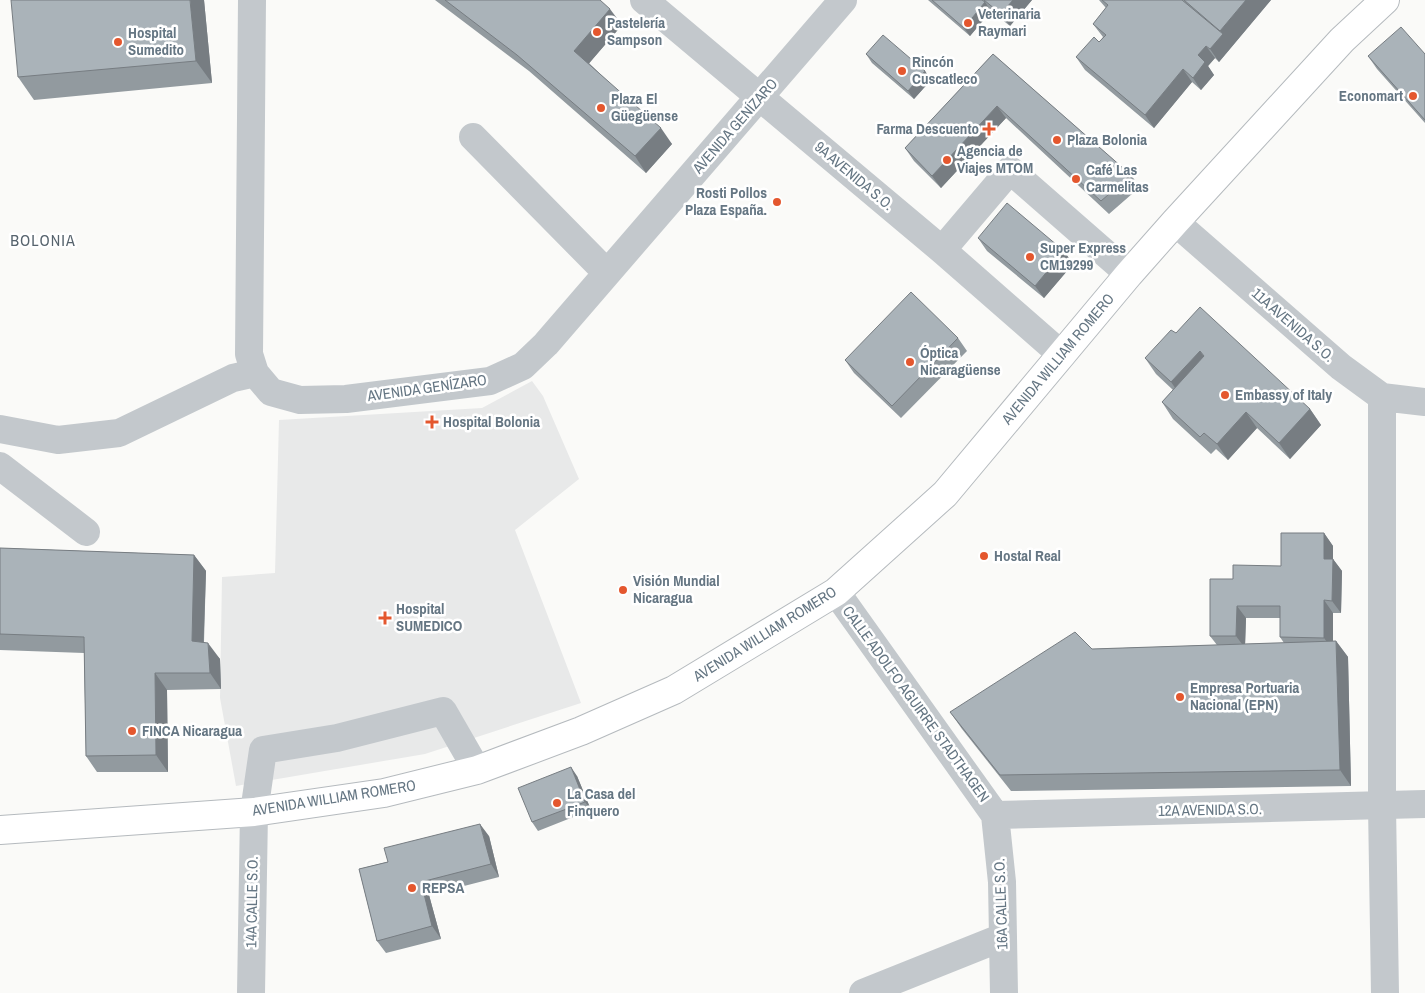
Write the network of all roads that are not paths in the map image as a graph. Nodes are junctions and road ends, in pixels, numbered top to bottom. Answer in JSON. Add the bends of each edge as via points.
{"nodes":[{"id":1,"x":252,"y":0,"type":"edge"},
{"id":2,"x":644,"y":0,"type":"edge"},
{"id":3,"x":843,"y":0,"type":"edge"},
{"id":4,"x":1385,"y":0,"type":"edge"},
{"id":5,"x":760,"y":97,"type":"junction"},
{"id":6,"x":473,"y":137,"type":"dead end"},
{"id":7,"x":1175,"y":222,"type":"junction"},
{"id":8,"x":942,"y":250,"type":"junction"},
{"id":9,"x":608,"y":273,"type":"junction"},
{"id":10,"x":1129,"y":274,"type":"junction"},
{"id":11,"x":1062,"y":355,"type":"junction"},
{"id":12,"x":254,"y":373,"type":"junction"},
{"id":13,"x":1382,"y":398,"type":"junction"},
{"id":14,"x":1425,"y":402,"type":"edge"},
{"id":15,"x":0,"y":429,"type":"edge"},
{"id":16,"x":0,"y":466,"type":"edge"},
{"id":17,"x":86,"y":532,"type":"dead end"},
{"id":18,"x":836,"y":592,"type":"junction"},
{"id":19,"x":477,"y":770,"type":"junction"},
{"id":20,"x":1425,"y":804,"type":"edge"},
{"id":21,"x":1382,"y":806,"type":"junction"},
{"id":22,"x":254,"y":812,"type":"junction"},
{"id":23,"x":995,"y":815,"type":"junction"},
{"id":24,"x":0,"y":830,"type":"edge"},
{"id":25,"x":1003,"y":938,"type":"junction"},
{"id":26,"x":251,"y":993,"type":"edge"},
{"id":27,"x":863,"y":993,"type":"edge"},
{"id":28,"x":1004,"y":993,"type":"edge"},
{"id":29,"x":1385,"y":993,"type":"edge"}],
"edges":[{"from":1,"to":12,"type":"street","via":[[249,354]]},
{"from":2,"to":5,"type":"street","name":"9A AVENIDA S.O."},
{"from":3,"to":5,"type":"street","name":"AVENIDA GENÍZARO"},
{"from":4,"to":7,"type":"main road","name":"AVENIDA WILLIAM ROMERO","via":[[1342,40]]},
{"from":5,"to":8,"type":"street","name":"9A AVENIDA S.O."},
{"from":5,"to":9,"type":"street","name":"AVENIDA GENÍZARO"},
{"from":6,"to":9,"type":"street"},
{"from":7,"to":10,"type":"main road","name":"AVENIDA WILLIAM ROMERO"},
{"from":7,"to":13,"type":"street","name":"11A AVENIDA S.O.","via":[[1341,367]]},
{"from":8,"to":10,"type":"street","via":[[1010,170]]},
{"from":8,"to":11,"type":"street","name":"9A AVENIDA S.O."},
{"from":9,"to":12,"type":"street","name":"AVENIDA GENÍZARO","via":[[524,366],[490,381],[346,399],[300,400],[271,392]]},
{"from":10,"to":11,"type":"main road","name":"AVENIDA WILLIAM ROMERO"},
{"from":11,"to":18,"type":"main road","name":"AVENIDA WILLIAM ROMERO","via":[[945,494]]},
{"from":12,"to":15,"type":"street","via":[[233,378],[119,433],[58,440]]},
{"from":13,"to":14,"type":"street"},
{"from":13,"to":21,"type":"street"},
{"from":16,"to":17,"type":"street"},
{"from":18,"to":19,"type":"main road","name":"AVENIDA WILLIAM ROMERO","via":[[674,690],[581,731]]},
{"from":18,"to":23,"type":"street","name":"CALLE ADOLFO AGUIRRE STADTHAGEN"},
{"from":19,"to":22,"type":"main road","name":"AVENIDA WILLIAM ROMERO","via":[[384,793]]},
{"from":19,"to":22,"type":"street","name":"14A CALLE S.O.","via":[[443,711],[336,738],[263,750]]},
{"from":20,"to":21,"type":"street","name":"12A AVENIDA S.O."},
{"from":21,"to":23,"type":"street","name":"12A AVENIDA S.O."},
{"from":21,"to":29,"type":"street"},
{"from":22,"to":24,"type":"main road","name":"AVENIDA WILLIAM ROMERO"},
{"from":22,"to":26,"type":"street","name":"14A CALLE S.O."},
{"from":23,"to":25,"type":"street","name":"16A CALLE S.O.","via":[[1002,882]]},
{"from":25,"to":27,"type":"street"},
{"from":25,"to":28,"type":"street","name":"16A CALLE S.O."}]}
